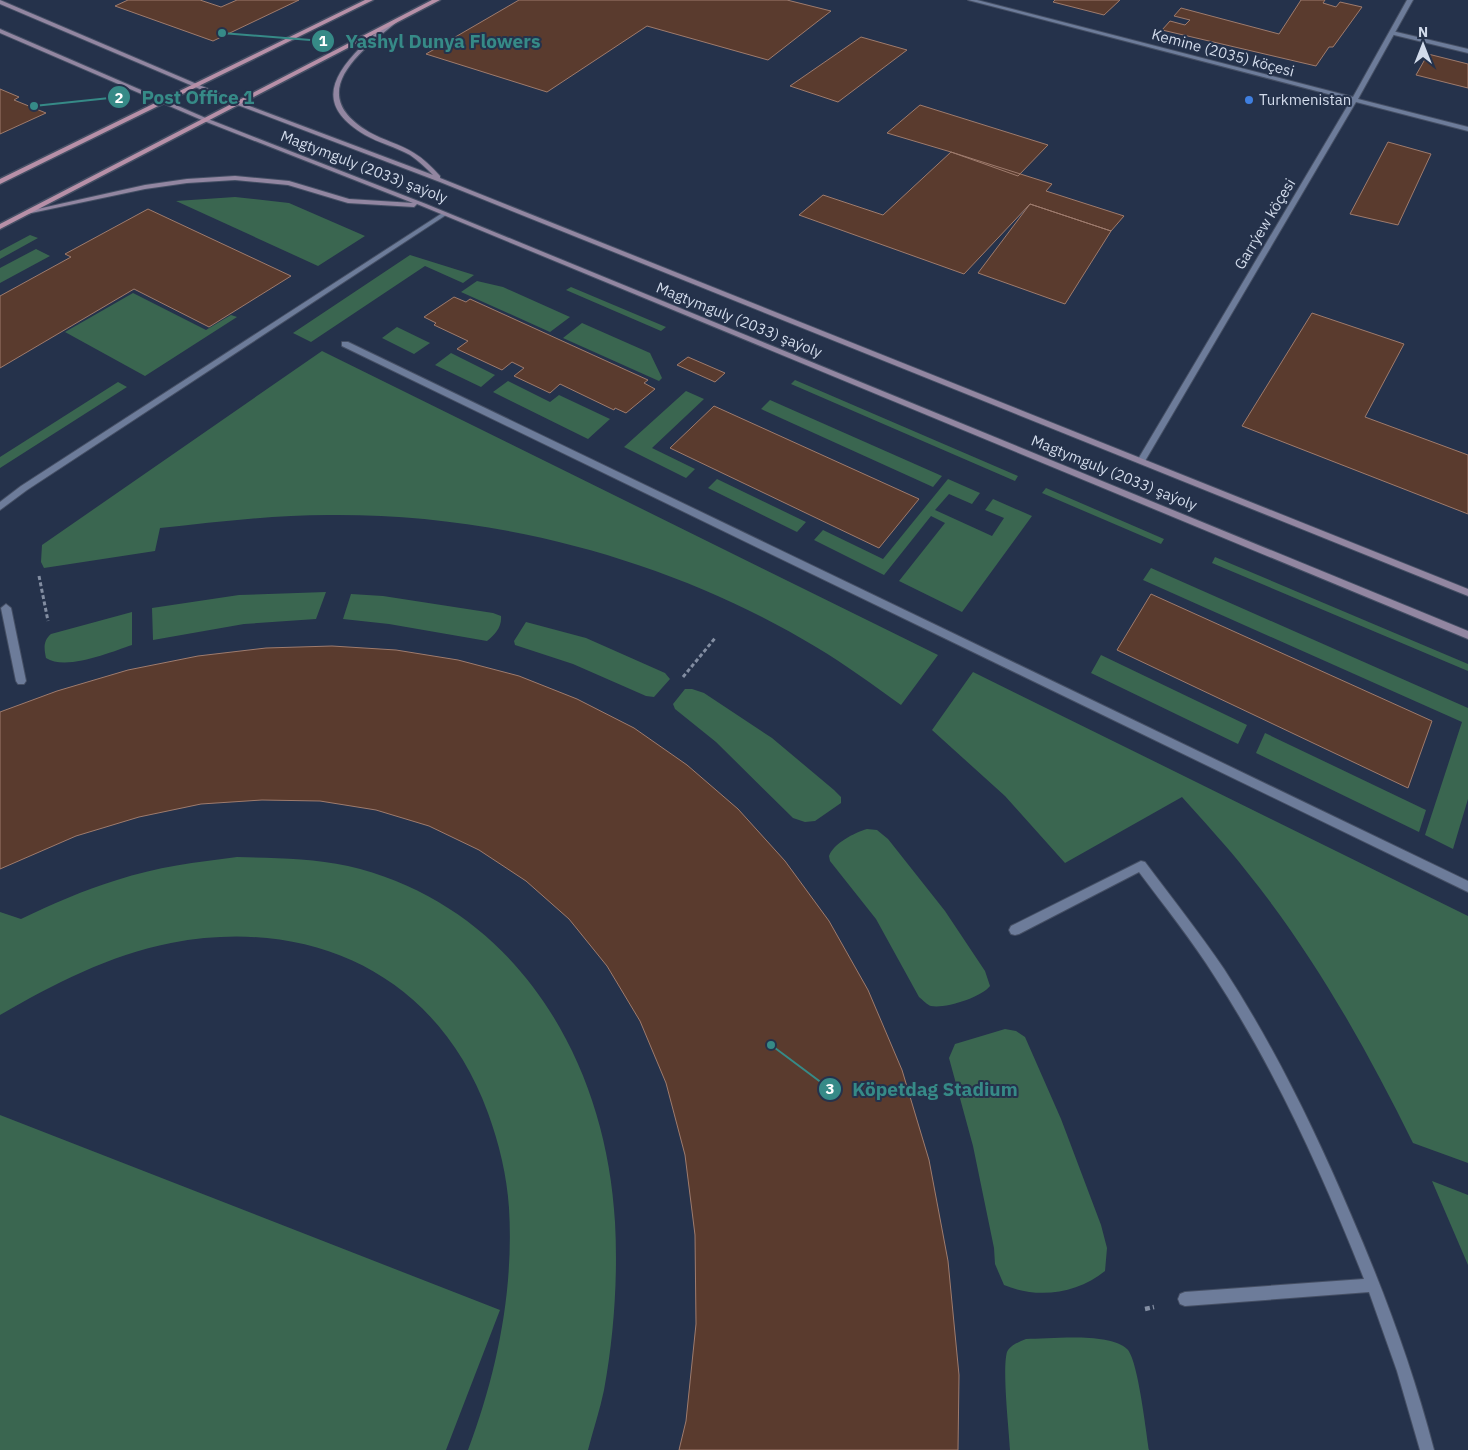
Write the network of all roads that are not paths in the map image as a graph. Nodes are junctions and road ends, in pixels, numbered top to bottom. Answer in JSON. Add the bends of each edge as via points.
{"nodes":[{"id":1,"x":370,"y":0,"type":"edge"},
{"id":2,"x":437,"y":0,"type":"edge"},
{"id":3,"x":975,"y":0,"type":"edge"},
{"id":4,"x":1410,"y":0,"type":"edge"},
{"id":5,"x":0,"y":2,"type":"edge"},
{"id":6,"x":396,"y":22,"type":"junction"},
{"id":7,"x":0,"y":31,"type":"edge"},
{"id":8,"x":1392,"y":33,"type":"junction"},
{"id":9,"x":1468,"y":51,"type":"edge"},
{"id":10,"x":198,"y":86,"type":"junction"},
{"id":11,"x":1354,"y":100,"type":"junction"},
{"id":12,"x":166,"y":101,"type":"junction"},
{"id":13,"x":237,"y":103,"type":"junction"},
{"id":14,"x":206,"y":120,"type":"junction"},
{"id":15,"x":1468,"y":129,"type":"edge"},
{"id":16,"x":442,"y":181,"type":"junction"},
{"id":17,"x":0,"y":182,"type":"edge"},
{"id":18,"x":424,"y":205,"type":"junction"},
{"id":19,"x":24,"y":214,"type":"junction"},
{"id":20,"x":444,"y":214,"type":"junction"},
{"id":21,"x":0,"y":226,"type":"edge"},
{"id":22,"x":345,"y":344,"type":"dead end"},
{"id":23,"x":1141,"y":462,"type":"junction"},
{"id":24,"x":0,"y":507,"type":"edge"},
{"id":25,"x":1468,"y":593,"type":"edge"},
{"id":26,"x":6,"y":608,"type":"dead end"},
{"id":27,"x":1468,"y":634,"type":"edge"},
{"id":28,"x":21,"y":681,"type":"dead end"},
{"id":29,"x":1468,"y":887,"type":"edge"},
{"id":30,"x":1015,"y":930,"type":"dead end"},
{"id":31,"x":1373,"y":1285,"type":"junction"},
{"id":32,"x":1185,"y":1299,"type":"dead end"},
{"id":33,"x":1427,"y":1450,"type":"edge"}],
"edges":[{"from":1,"to":10,"type":"main road"},
{"from":2,"to":6,"type":"main road"},
{"from":3,"to":11,"type":"street","name":"Kemine (2035) köçesi"},
{"from":4,"to":8,"type":"street","name":"Garrýew köçesi"},
{"from":5,"to":10,"type":"main road","name":"Magtymguly (2033) şaýoly"},
{"from":6,"to":13,"type":"main road"},
{"from":6,"to":16,"type":"main road","via":[[365,45],[343,69],[335,92],[338,107],[346,119],[418,158]]},
{"from":7,"to":12,"type":"main road","name":"Magtymguly (2033) şaýoly"},
{"from":8,"to":9,"type":"street"},
{"from":8,"to":11,"type":"street","name":"Garrýew köçesi"},
{"from":10,"to":12,"type":"main road"},
{"from":10,"to":13,"type":"main road","name":"Magtymguly (2033) şaýoly"},
{"from":11,"to":15,"type":"street","name":"Kemine (2035) köçesi"},
{"from":11,"to":23,"type":"street","name":"Garrýew köçesi"},
{"from":12,"to":14,"type":"main road","name":"Magtymguly (2033) şaýoly"},
{"from":12,"to":17,"type":"main road"},
{"from":13,"to":14,"type":"main road"},
{"from":13,"to":16,"type":"main road","name":"Magtymguly (2033) şaýoly"},
{"from":14,"to":18,"type":"main road","name":"Magtymguly (2033) şaýoly"},
{"from":14,"to":19,"type":"main road"},
{"from":16,"to":23,"type":"main road","name":"Magtymguly (2033) şaýoly"},
{"from":18,"to":19,"type":"main road","via":[[348,202],[289,183],[235,178],[145,187]]},
{"from":18,"to":20,"type":"main road","name":"Magtymguly (2033) şaýoly"},
{"from":19,"to":21,"type":"main road"},
{"from":20,"to":24,"type":"street","via":[[32,482]]},
{"from":20,"to":27,"type":"main road","name":"Magtymguly (2033) şaýoly"},
{"from":22,"to":29,"type":"street"},
{"from":23,"to":25,"type":"main road","name":"Magtymguly (2033) şaýoly"},
{"from":26,"to":28,"type":"street"},
{"from":30,"to":31,"type":"street","via":[[1141,866],[1197,938],[1288,1093],[1332,1185]]},
{"from":31,"to":32,"type":"street"},
{"from":31,"to":33,"type":"street","via":[[1416,1403]]}]}
